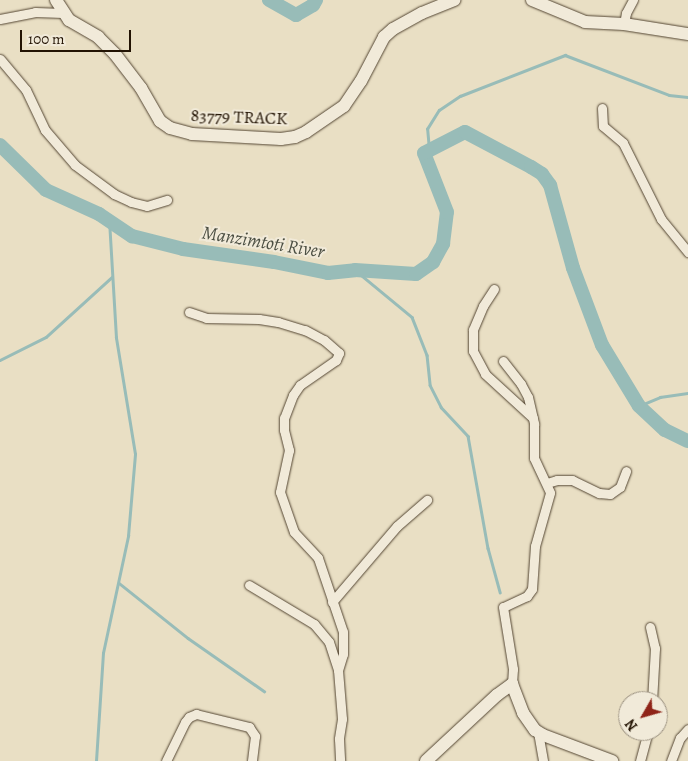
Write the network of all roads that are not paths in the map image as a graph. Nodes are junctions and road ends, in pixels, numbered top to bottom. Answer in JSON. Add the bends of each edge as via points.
{"nodes":[{"id":1,"x":56,"y":0,"type":"edge"},
{"id":2,"x":454,"y":0,"type":"edge"},
{"id":3,"x":532,"y":0,"type":"edge"},
{"id":4,"x":633,"y":0,"type":"edge"},
{"id":5,"x":62,"y":13,"type":"junction"},
{"id":6,"x":0,"y":19,"type":"edge"},
{"id":7,"x":624,"y":24,"type":"junction"},
{"id":8,"x":688,"y":34,"type":"edge"},
{"id":9,"x":0,"y":59,"type":"edge"},
{"id":10,"x":602,"y":108,"type":"dead end"},
{"id":11,"x":167,"y":200,"type":"dead end"},
{"id":12,"x":688,"y":252,"type":"edge"},
{"id":13,"x":494,"y":289,"type":"dead end"},
{"id":14,"x":189,"y":312,"type":"dead end"},
{"id":15,"x":504,"y":361,"type":"dead end"},
{"id":16,"x":533,"y":418,"type":"junction"},
{"id":17,"x":626,"y":470,"type":"dead end"},
{"id":18,"x":547,"y":484,"type":"junction"},
{"id":19,"x":427,"y":500,"type":"dead end"},
{"id":20,"x":249,"y":585,"type":"dead end"},
{"id":21,"x":332,"y":602,"type":"junction"},
{"id":22,"x":650,"y":627,"type":"dead end"},
{"id":23,"x":338,"y":670,"type":"junction"},
{"id":24,"x":512,"y":684,"type":"junction"},
{"id":25,"x":653,"y":691,"type":"edge"},
{"id":26,"x":688,"y":729,"type":"edge"},
{"id":27,"x":538,"y":732,"type":"junction"},
{"id":28,"x":645,"y":741,"type":"edge"},
{"id":29,"x":166,"y":761,"type":"edge"},
{"id":30,"x":252,"y":761,"type":"edge"},
{"id":31,"x":340,"y":761,"type":"edge"},
{"id":32,"x":426,"y":761,"type":"edge"},
{"id":33,"x":543,"y":761,"type":"edge"},
{"id":34,"x":612,"y":761,"type":"edge"},
{"id":35,"x":640,"y":761,"type":"edge"},
{"id":36,"x":671,"y":761,"type":"edge"}],
"edges":[{"from":1,"to":5,"type":"street","name":"83779 TRACK"},
{"from":2,"to":5,"type":"street","name":"83779 TRACK","via":[[393,29],[384,37],[362,81],[344,106],[306,132],[281,139],[192,134],[170,128],[160,121],[141,88],[115,54],[98,37]]},
{"from":3,"to":7,"type":"street","via":[[585,22]]},
{"from":4,"to":7,"type":"street"},
{"from":5,"to":6,"type":"street","via":[[35,12]]},
{"from":7,"to":8,"type":"street"},
{"from":9,"to":11,"type":"street","via":[[26,90],[45,130],[75,165],[114,194],[131,202],[146,206]]},
{"from":10,"to":12,"type":"street","via":[[603,126],[623,143],[661,219]]},
{"from":13,"to":16,"type":"street","via":[[473,330],[473,351],[484,374]]},
{"from":14,"to":21,"type":"street","via":[[206,318],[278,322],[305,330],[339,353],[336,360],[300,385],[293,395],[284,418],[289,450],[280,492],[294,532],[318,558]]},
{"from":15,"to":16,"type":"street","via":[[526,390]]},
{"from":16,"to":18,"type":"street","via":[[534,458]]},
{"from":17,"to":18,"type":"street","via":[[620,486],[610,494],[572,480]]},
{"from":18,"to":24,"type":"street","via":[[549,500],[535,546],[532,589],[527,596],[503,607],[513,669]]},
{"from":19,"to":21,"type":"street","via":[[397,526]]},
{"from":20,"to":23,"type":"street","via":[[314,624],[329,642]]},
{"from":21,"to":23,"type":"street","via":[[344,632]]},
{"from":22,"to":25,"type":"street","via":[[655,648]]},
{"from":23,"to":31,"type":"street","via":[[342,719]]},
{"from":24,"to":27,"type":"street","via":[[523,713]]},
{"from":24,"to":32,"type":"street"},
{"from":26,"to":36,"type":"street","via":[[680,738]]},
{"from":27,"to":33,"type":"street"},
{"from":27,"to":34,"type":"street"},
{"from":28,"to":35,"type":"street"},
{"from":29,"to":30,"type":"street","via":[[185,722],[196,714],[249,727],[255,736]]}]}
